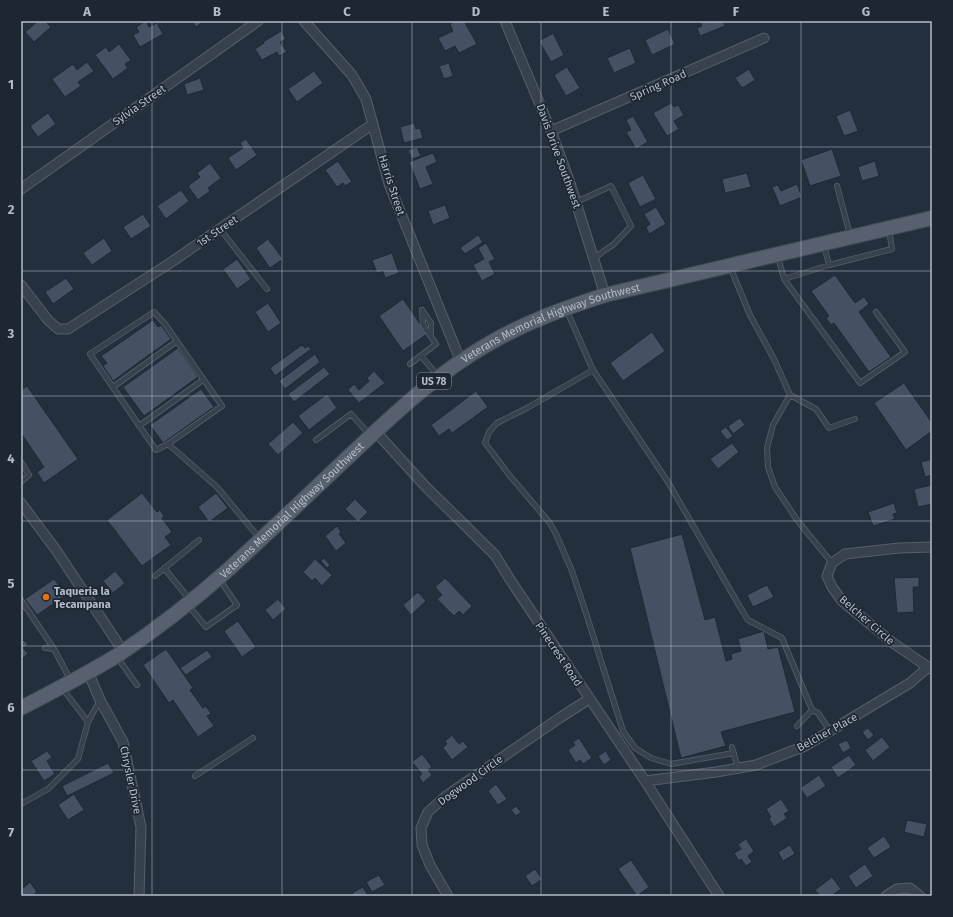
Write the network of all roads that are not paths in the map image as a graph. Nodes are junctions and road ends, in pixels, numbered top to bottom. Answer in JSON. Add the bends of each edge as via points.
{"nodes":[{"id":1,"x":258,"y":21,"type":"edge"},
{"id":2,"x":304,"y":21,"type":"edge"},
{"id":3,"x":505,"y":21,"type":"edge"},
{"id":4,"x":764,"y":38,"type":"dead end"},
{"id":5,"x":373,"y":124,"type":"junction"},
{"id":6,"x":551,"y":131,"type":"junction"},
{"id":7,"x":837,"y":186,"type":"dead end"},
{"id":8,"x":21,"y":189,"type":"edge"},
{"id":9,"x":576,"y":202,"type":"junction"},
{"id":10,"x":932,"y":218,"type":"edge"},
{"id":11,"x":888,"y":228,"type":"junction"},
{"id":12,"x":220,"y":229,"type":"junction"},
{"id":13,"x":850,"y":237,"type":"junction"},
{"id":14,"x":824,"y":243,"type":"junction"},
{"id":15,"x":778,"y":254,"type":"junction"},
{"id":16,"x":594,"y":258,"type":"junction"},
{"id":17,"x":729,"y":265,"type":"junction"},
{"id":18,"x":829,"y":265,"type":"junction"},
{"id":19,"x":784,"y":279,"type":"junction"},
{"id":20,"x":21,"y":285,"type":"edge"},
{"id":21,"x":267,"y":289,"type":"dead end"},
{"id":22,"x":605,"y":295,"type":"junction"},
{"id":23,"x":565,"y":308,"type":"junction"},
{"id":24,"x":876,"y":312,"type":"dead end"},
{"id":25,"x":431,"y":336,"type":"junction"},
{"id":26,"x":177,"y":341,"type":"junction"},
{"id":27,"x":421,"y":356,"type":"junction"},
{"id":28,"x":460,"y":362,"type":"junction"},
{"id":29,"x":410,"y":364,"type":"dead end"},
{"id":30,"x":593,"y":370,"type":"junction"},
{"id":31,"x":439,"y":377,"type":"junction"},
{"id":32,"x":204,"y":380,"type":"junction"},
{"id":33,"x":113,"y":387,"type":"junction"},
{"id":34,"x":790,"y":395,"type":"junction"},
{"id":35,"x":855,"y":419,"type":"dead end"},
{"id":36,"x":139,"y":426,"type":"junction"},
{"id":37,"x":373,"y":433,"type":"junction"},
{"id":38,"x":316,"y":440,"type":"dead end"},
{"id":39,"x":168,"y":444,"type":"junction"},
{"id":40,"x":21,"y":462,"type":"edge"},
{"id":41,"x":21,"y":482,"type":"edge"},
{"id":42,"x":21,"y":503,"type":"edge"},
{"id":43,"x":200,"y":540,"type":"dead end"},
{"id":44,"x":260,"y":540,"type":"junction"},
{"id":45,"x":932,"y":546,"type":"edge"},
{"id":46,"x":832,"y":563,"type":"junction"},
{"id":47,"x":164,"y":568,"type":"junction"},
{"id":48,"x":155,"y":576,"type":"dead end"},
{"id":49,"x":219,"y":578,"type":"junction"},
{"id":50,"x":21,"y":600,"type":"edge"},
{"id":51,"x":189,"y":603,"type":"junction"},
{"id":52,"x":45,"y":648,"type":"dead end"},
{"id":53,"x":54,"y":649,"type":"junction"},
{"id":54,"x":120,"y":653,"type":"junction"},
{"id":55,"x":930,"y":669,"type":"edge"},
{"id":56,"x":88,"y":672,"type":"junction"},
{"id":57,"x":66,"y":684,"type":"junction"},
{"id":58,"x":137,"y":685,"type":"dead end"},
{"id":59,"x":589,"y":699,"type":"junction"},
{"id":60,"x":100,"y":700,"type":"junction"},
{"id":61,"x":21,"y":708,"type":"edge"},
{"id":62,"x":812,"y":710,"type":"junction"},
{"id":63,"x":88,"y":722,"type":"junction"},
{"id":64,"x":797,"y":726,"type":"dead end"},
{"id":65,"x":830,"y":732,"type":"junction"},
{"id":66,"x":253,"y":738,"type":"dead end"},
{"id":67,"x":732,"y":747,"type":"dead end"},
{"id":68,"x":734,"y":753,"type":"junction"},
{"id":69,"x":738,"y":768,"type":"junction"},
{"id":70,"x":195,"y":776,"type":"dead end"},
{"id":71,"x":645,"y":781,"type":"junction"},
{"id":72,"x":21,"y":804,"type":"edge"},
{"id":73,"x":139,"y":896,"type":"edge"},
{"id":74,"x":448,"y":896,"type":"edge"},
{"id":75,"x":719,"y":896,"type":"edge"},
{"id":76,"x":886,"y":896,"type":"edge"},
{"id":77,"x":920,"y":896,"type":"edge"}],
"edges":[{"from":1,"to":8,"type":"street","name":"Sylvia Street"},
{"from":2,"to":5,"type":"street","name":"Harris Street","via":[[352,75],[366,99]]},
{"from":3,"to":6,"type":"street","name":"Davis Drive Southwest"},
{"from":4,"to":6,"type":"street","name":"Spring Road"},
{"from":5,"to":12,"type":"street","name":"1st Street"},
{"from":5,"to":28,"type":"street","name":"Harris Street","via":[[398,209]]},
{"from":6,"to":9,"type":"street","name":"Davis Drive Southwest"},
{"from":7,"to":13,"type":"lane"},
{"from":9,"to":16,"type":"street","name":"Davis Drive Southwest"},
{"from":9,"to":16,"type":"lane","via":[[611,186],[631,226],[614,244]]},
{"from":10,"to":11,"type":"main road","name":"Veterans Memorial Highway Southwest","number":"US 78"},
{"from":11,"to":13,"type":"main road","name":"Veterans Memorial Highway Southwest","number":"US 78"},
{"from":11,"to":18,"type":"lane","via":[[892,249]]},
{"from":12,"to":20,"type":"street","name":"1st Street","via":[[68,329],[58,329],[48,320]]},
{"from":12,"to":21,"type":"lane"},
{"from":13,"to":14,"type":"main road","name":"Veterans Memorial Highway Southwest","number":"US 78"},
{"from":14,"to":15,"type":"main road","name":"Veterans Memorial Highway Southwest","number":"US 78"},
{"from":14,"to":18,"type":"lane"},
{"from":15,"to":17,"type":"main road","name":"Veterans Memorial Highway Southwest","number":"US 78"},
{"from":15,"to":19,"type":"lane"},
{"from":16,"to":22,"type":"street","name":"Davis Drive Southwest"},
{"from":17,"to":22,"type":"main road","name":"Veterans Memorial Highway Southwest","number":"US 78"},
{"from":17,"to":34,"type":"lane","via":[[750,315]]},
{"from":18,"to":19,"type":"lane"},
{"from":19,"to":24,"type":"lane","via":[[860,383],[905,352]]},
{"from":22,"to":23,"type":"main road","name":"Veterans Memorial Highway Southwest","number":"US 78"},
{"from":23,"to":28,"type":"main road","name":"Veterans Memorial Highway Southwest","number":"US 78","via":[[523,326]]},
{"from":23,"to":30,"type":"lane"},
{"from":25,"to":25,"type":"lane","via":[[431,323],[422,310],[423,325]]},
{"from":25,"to":27,"type":"lane","via":[[436,344]]},
{"from":26,"to":32,"type":"lane"},
{"from":26,"to":33,"type":"lane"},
{"from":26,"to":33,"type":"lane","via":[[154,312],[90,354]]},
{"from":27,"to":29,"type":"lane"},
{"from":27,"to":31,"type":"lane"},
{"from":28,"to":31,"type":"main road","name":"Veterans Memorial Highway Southwest","number":"US 78"},
{"from":30,"to":62,"type":"lane","via":[[668,482],[748,620],[782,638]]},
{"from":30,"to":68,"type":"lane","via":[[497,423],[489,432],[485,443],[556,534],[584,606],[623,731],[635,748],[651,758],[671,764]]},
{"from":31,"to":37,"type":"main road","name":"Veterans Memorial Highway Southwest","number":"US 78"},
{"from":32,"to":36,"type":"lane"},
{"from":32,"to":39,"type":"lane","via":[[222,406]]},
{"from":33,"to":36,"type":"lane"},
{"from":34,"to":35,"type":"lane","via":[[816,410],[829,428]]},
{"from":34,"to":46,"type":"lane","via":[[773,425],[767,448],[768,467],[775,487],[797,520]]},
{"from":36,"to":39,"type":"lane","via":[[156,450]]},
{"from":37,"to":38,"type":"lane","via":[[351,414]]},
{"from":37,"to":44,"type":"main road","name":"Veterans Memorial Highway Southwest","number":"US 78"},
{"from":37,"to":59,"type":"street","name":"Pinecrest Road","via":[[495,555]]},
{"from":39,"to":44,"type":"lane","via":[[217,487]]},
{"from":40,"to":41,"type":"lane","via":[[30,475]]},
{"from":42,"to":54,"type":"street","via":[[56,550]]},
{"from":43,"to":47,"type":"lane"},
{"from":44,"to":49,"type":"main road","name":"Veterans Memorial Highway Southwest","number":"US 78"},
{"from":45,"to":46,"type":"street","via":[[844,554]]},
{"from":46,"to":55,"type":"street","name":"Belcher Circle","via":[[827,576],[842,601],[893,643]]},
{"from":47,"to":48,"type":"lane"},
{"from":47,"to":51,"type":"lane"},
{"from":49,"to":51,"type":"main road","name":"Veterans Memorial Highway Southwest","number":"US 78"},
{"from":49,"to":51,"type":"lane","via":[[237,605],[206,627]]},
{"from":50,"to":53,"type":"lane"},
{"from":51,"to":54,"type":"main road","name":"Veterans Memorial Highway Southwest","number":"US 78"},
{"from":52,"to":53,"type":"lane"},
{"from":53,"to":57,"type":"lane"},
{"from":54,"to":56,"type":"main road","name":"Veterans Memorial Highway Southwest","number":"US 78"},
{"from":54,"to":58,"type":"lane"},
{"from":55,"to":65,"type":"street","name":"Belcher Place"},
{"from":56,"to":57,"type":"main road","name":"Veterans Memorial Highway Southwest","number":"US 78"},
{"from":56,"to":60,"type":"street","name":"Chrysler Drive"},
{"from":57,"to":61,"type":"main road","name":"Veterans Memorial Highway Southwest","number":"US 78"},
{"from":57,"to":63,"type":"lane"},
{"from":59,"to":71,"type":"street","name":"Pinecrest Road"},
{"from":59,"to":74,"type":"street","name":"Dogwood Circle","via":[[446,796],[428,812],[421,828],[422,845]]},
{"from":60,"to":63,"type":"lane"},
{"from":60,"to":73,"type":"street","name":"Chrysler Drive","via":[[123,742],[141,827]]},
{"from":62,"to":64,"type":"lane"},
{"from":62,"to":65,"type":"lane","via":[[818,713]]},
{"from":63,"to":72,"type":"lane","via":[[78,759],[48,789]]},
{"from":65,"to":69,"type":"street","name":"Belcher Place","via":[[805,746],[756,765]]},
{"from":66,"to":70,"type":"lane"},
{"from":67,"to":68,"type":"lane"},
{"from":68,"to":69,"type":"lane"},
{"from":69,"to":71,"type":"street","name":"Belcher Place"},
{"from":71,"to":75,"type":"street","name":"Pinecrest Road"},
{"from":76,"to":77,"type":"street","via":[[896,889],[910,888]]}]}
